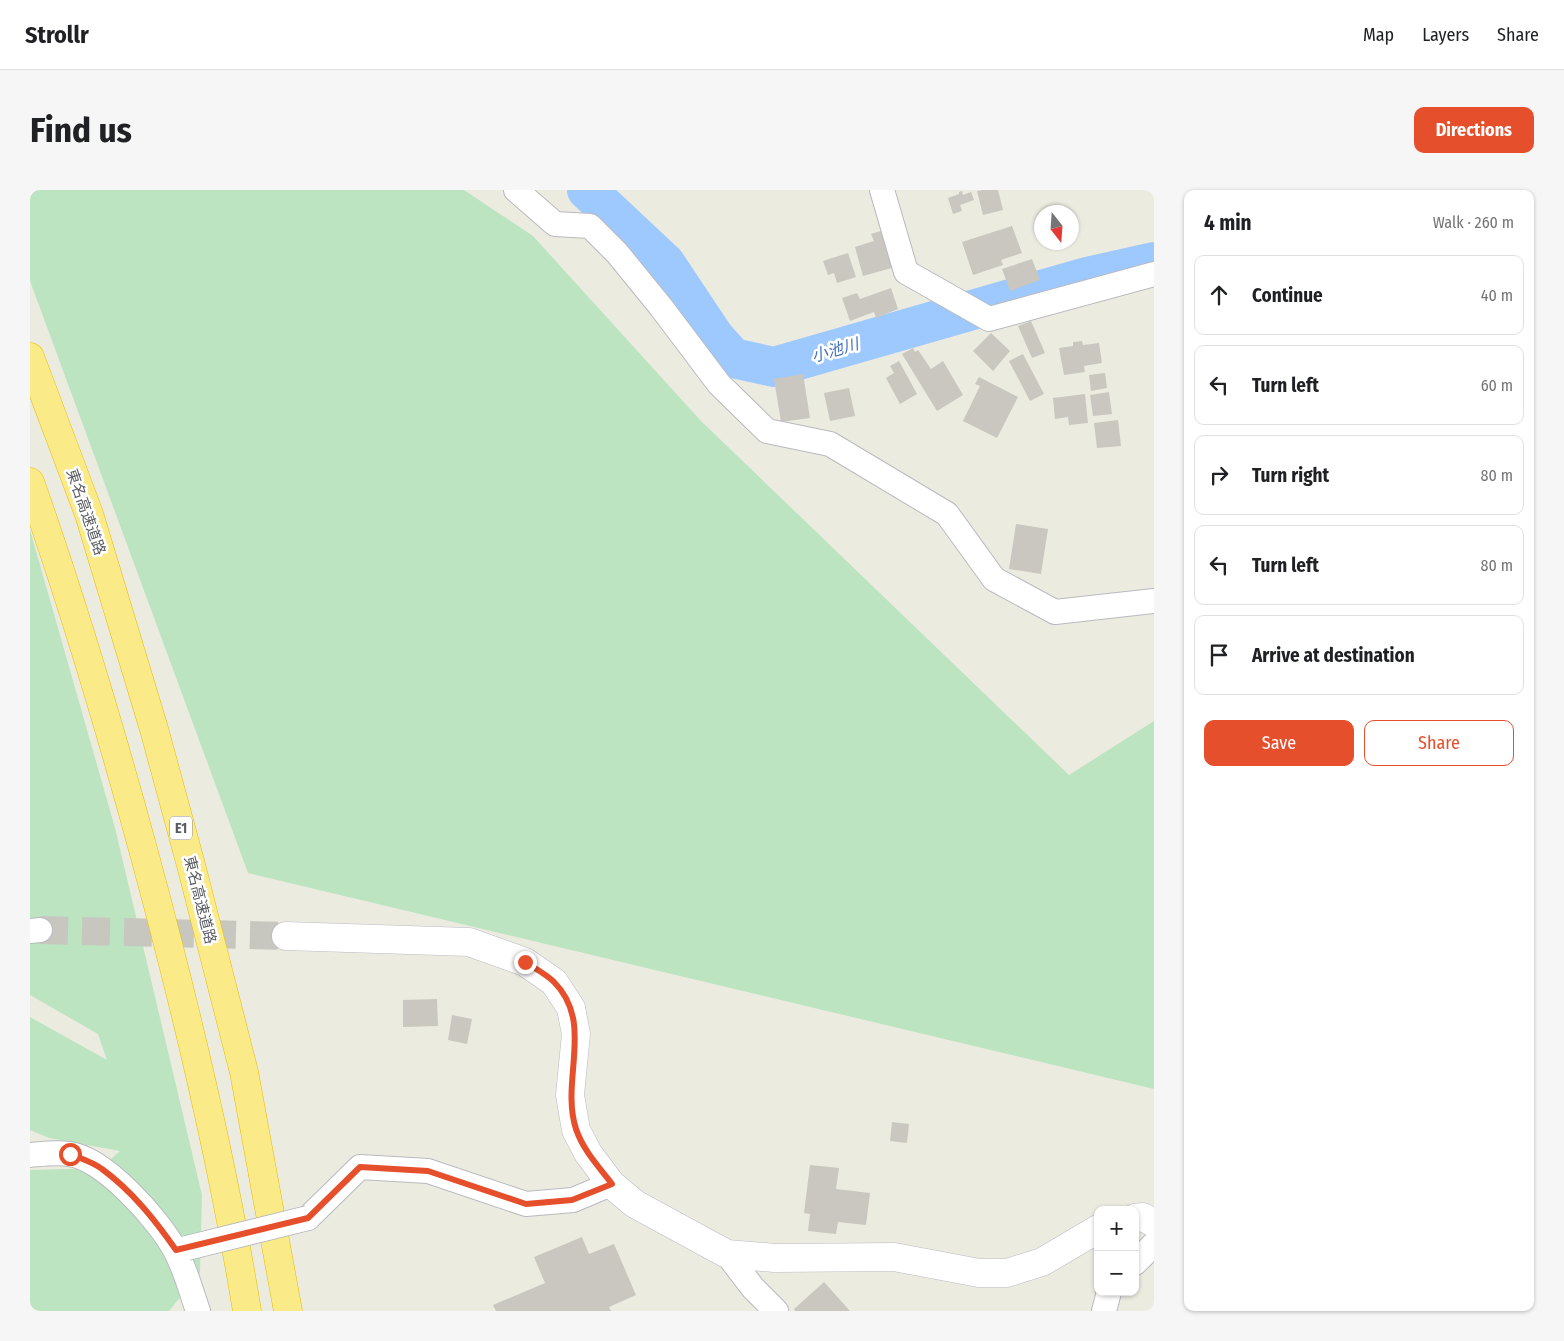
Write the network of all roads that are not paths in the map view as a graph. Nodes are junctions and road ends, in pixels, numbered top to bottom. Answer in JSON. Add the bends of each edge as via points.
{"nodes":[{"id":1,"x":516,"y":190,"type":"edge"},
{"id":2,"x":882,"y":190,"type":"edge"},
{"id":3,"x":1154,"y":274,"type":"edge"},
{"id":4,"x":30,"y":357,"type":"edge"},
{"id":5,"x":30,"y":482,"type":"edge"},
{"id":6,"x":1154,"y":601,"type":"edge"},
{"id":7,"x":286,"y":936,"type":"tunnel mouth"},
{"id":8,"x":30,"y":1155,"type":"edge"},
{"id":9,"x":612,"y":1184,"type":"junction"},
{"id":10,"x":1139,"y":1218,"type":"edge"},
{"id":11,"x":1154,"y":1223,"type":"edge"},
{"id":12,"x":1094,"y":1231,"type":"edge"},
{"id":13,"x":1154,"y":1244,"type":"edge"},
{"id":14,"x":182,"y":1249,"type":"junction"},
{"id":15,"x":727,"y":1254,"type":"junction"},
{"id":16,"x":1139,"y":1259,"type":"edge"},
{"id":17,"x":1108,"y":1296,"type":"edge"},
{"id":18,"x":198,"y":1311,"type":"edge"},
{"id":19,"x":247,"y":1311,"type":"edge"},
{"id":20,"x":288,"y":1311,"type":"edge"},
{"id":21,"x":776,"y":1311,"type":"edge"},
{"id":22,"x":1104,"y":1311,"type":"edge"}],
"edges":[{"from":1,"to":6,"type":"street","via":[[555,224],[590,226],[636,276],[720,384],[767,431],[830,444],[947,514],[994,579],[1055,612]]},
{"from":2,"to":3,"type":"street","via":[[906,272],[988,319]]},
{"from":4,"to":20,"type":"highway","name":"東名高速道路","number":"E1","via":[[89,514],[181,829],[244,1072]]},
{"from":5,"to":19,"type":"highway","via":[[57,558],[118,758],[172,954],[220,1166]]},
{"from":7,"to":9,"type":"street","via":[[469,942],[525,962],[554,982],[571,1008],[576,1034],[570,1095],[576,1130],[588,1153]]},
{"from":8,"to":14,"type":"street","via":[[70,1154],[101,1168]]},
{"from":9,"to":14,"type":"street","bridge":true,"via":[[572,1200],[526,1204],[428,1171],[360,1167],[308,1218]]},
{"from":9,"to":15,"type":"street","via":[[635,1204]]},
{"from":10,"to":11,"type":"street"},
{"from":12,"to":15,"type":"street","via":[[1042,1262],[1007,1273],[979,1273],[894,1257],[775,1258]]},
{"from":13,"to":16,"type":"street"},
{"from":14,"to":18,"type":"street"},
{"from":15,"to":21,"type":"street"},
{"from":17,"to":22,"type":"street"}]}
